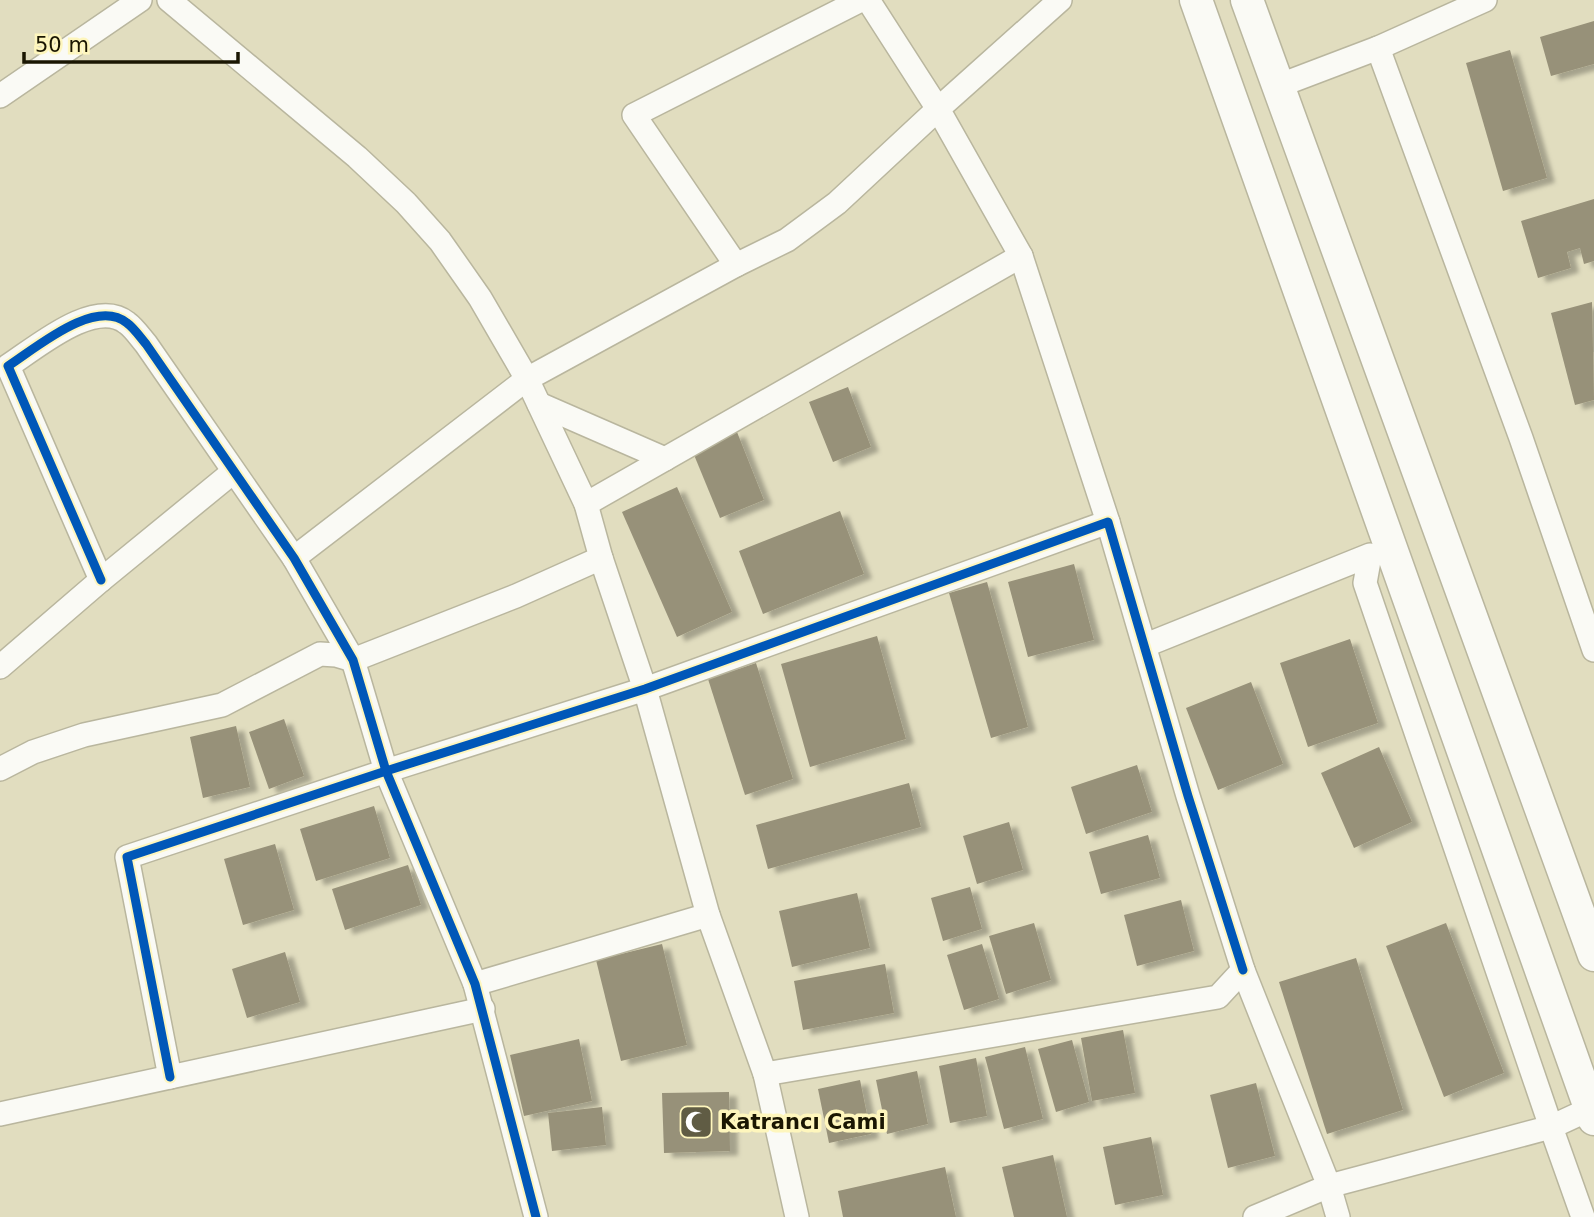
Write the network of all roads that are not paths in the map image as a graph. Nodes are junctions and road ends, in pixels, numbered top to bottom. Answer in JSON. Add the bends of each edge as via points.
{"nodes":[{"id":1,"x":140,"y":0,"type":"edge"},
{"id":2,"x":169,"y":0,"type":"edge"},
{"id":3,"x":861,"y":0,"type":"edge"},
{"id":4,"x":868,"y":0,"type":"edge"},
{"id":5,"x":1060,"y":0,"type":"edge"},
{"id":6,"x":1196,"y":0,"type":"edge"},
{"id":7,"x":1247,"y":0,"type":"edge"},
{"id":8,"x":1485,"y":0,"type":"edge"},
{"id":9,"x":1378,"y":48,"type":"junction"},
{"id":10,"x":1278,"y":86,"type":"junction"},
{"id":11,"x":0,"y":96,"type":"edge"},
{"id":12,"x":938,"y":109,"type":"junction"},
{"id":13,"x":1021,"y":256,"type":"junction"},
{"id":14,"x":736,"y":265,"type":"junction"},
{"id":15,"x":3,"y":363,"type":"edge"},
{"id":16,"x":527,"y":379,"type":"junction"},
{"id":17,"x":539,"y":404,"type":"junction"},
{"id":18,"x":665,"y":459,"type":"junction"},
{"id":19,"x":233,"y":472,"type":"junction"},
{"id":20,"x":586,"y":504,"type":"junction"},
{"id":21,"x":1108,"y":522,"type":"junction"},
{"id":22,"x":294,"y":558,"type":"junction"},
{"id":23,"x":601,"y":558,"type":"junction"},
{"id":24,"x":102,"y":580,"type":"junction"},
{"id":25,"x":1146,"y":645,"type":"junction"},
{"id":26,"x":1594,"y":650,"type":"edge"},
{"id":27,"x":354,"y":660,"type":"junction"},
{"id":28,"x":0,"y":667,"type":"edge"},
{"id":29,"x":645,"y":689,"type":"junction"},
{"id":30,"x":0,"y":769,"type":"edge"},
{"id":31,"x":386,"y":771,"type":"junction"},
{"id":32,"x":708,"y":915,"type":"junction"},
{"id":33,"x":1594,"y":955,"type":"edge"},
{"id":34,"x":1243,"y":970,"type":"junction"},
{"id":35,"x":475,"y":984,"type":"junction"},
{"id":36,"x":484,"y":1009,"type":"junction"},
{"id":37,"x":765,"y":1074,"type":"junction"},
{"id":38,"x":170,"y":1077,"type":"junction"},
{"id":39,"x":0,"y":1114,"type":"edge"},
{"id":40,"x":1592,"y":1114,"type":"edge"},
{"id":41,"x":1551,"y":1127,"type":"junction"},
{"id":42,"x":1329,"y":1186,"type":"junction"},
{"id":43,"x":536,"y":1217,"type":"edge"},
{"id":44,"x":797,"y":1217,"type":"edge"},
{"id":45,"x":1255,"y":1217,"type":"edge"},
{"id":46,"x":1339,"y":1217,"type":"edge"},
{"id":47,"x":1583,"y":1217,"type":"edge"}],
"edges":[{"from":1,"to":11,"type":"street"},
{"from":2,"to":16,"type":"street","via":[[406,203],[480,298]]},
{"from":3,"to":14,"type":"street","via":[[634,115]]},
{"from":4,"to":12,"type":"street"},
{"from":5,"to":12,"type":"street"},
{"from":6,"to":40,"type":"main road"},
{"from":7,"to":10,"type":"main road"},
{"from":8,"to":9,"type":"street"},
{"from":9,"to":10,"type":"street"},
{"from":9,"to":26,"type":"street"},
{"from":10,"to":33,"type":"main road"},
{"from":12,"to":13,"type":"street"},
{"from":12,"to":14,"type":"street","via":[[837,203],[787,240]]},
{"from":13,"to":18,"type":"street"},
{"from":13,"to":21,"type":"street"},
{"from":14,"to":16,"type":"street"},
{"from":15,"to":19,"type":"street","via":[[81,318],[109,316],[126,321]]},
{"from":15,"to":24,"type":"street"},
{"from":16,"to":17,"type":"street"},
{"from":16,"to":22,"type":"street"},
{"from":17,"to":18,"type":"street"},
{"from":17,"to":20,"type":"street"},
{"from":18,"to":20,"type":"street"},
{"from":19,"to":22,"type":"street"},
{"from":19,"to":24,"type":"street"},
{"from":20,"to":23,"type":"street"},
{"from":21,"to":25,"type":"street"},
{"from":21,"to":29,"type":"street"},
{"from":22,"to":27,"type":"street"},
{"from":23,"to":27,"type":"street","via":[[516,597]]},
{"from":23,"to":29,"type":"street"},
{"from":24,"to":28,"type":"street"},
{"from":25,"to":34,"type":"street"},
{"from":25,"to":41,"type":"street","via":[[1370,555],[1365,583]]},
{"from":27,"to":30,"type":"street","via":[[320,654],[222,705],[85,735],[33,752]]},
{"from":27,"to":31,"type":"street"},
{"from":29,"to":31,"type":"street"},
{"from":29,"to":32,"type":"street"},
{"from":31,"to":35,"type":"street"},
{"from":31,"to":38,"type":"street","via":[[127,857]]},
{"from":32,"to":35,"type":"street"},
{"from":32,"to":37,"type":"street"},
{"from":34,"to":37,"type":"street","via":[[1218,997]]},
{"from":34,"to":42,"type":"street"},
{"from":35,"to":36,"type":"street"},
{"from":36,"to":38,"type":"street"},
{"from":36,"to":43,"type":"street"},
{"from":37,"to":44,"type":"street"},
{"from":38,"to":39,"type":"street"},
{"from":40,"to":41,"type":"street"},
{"from":41,"to":42,"type":"street"},
{"from":41,"to":47,"type":"street"},
{"from":42,"to":45,"type":"street"},
{"from":42,"to":46,"type":"street"}]}
